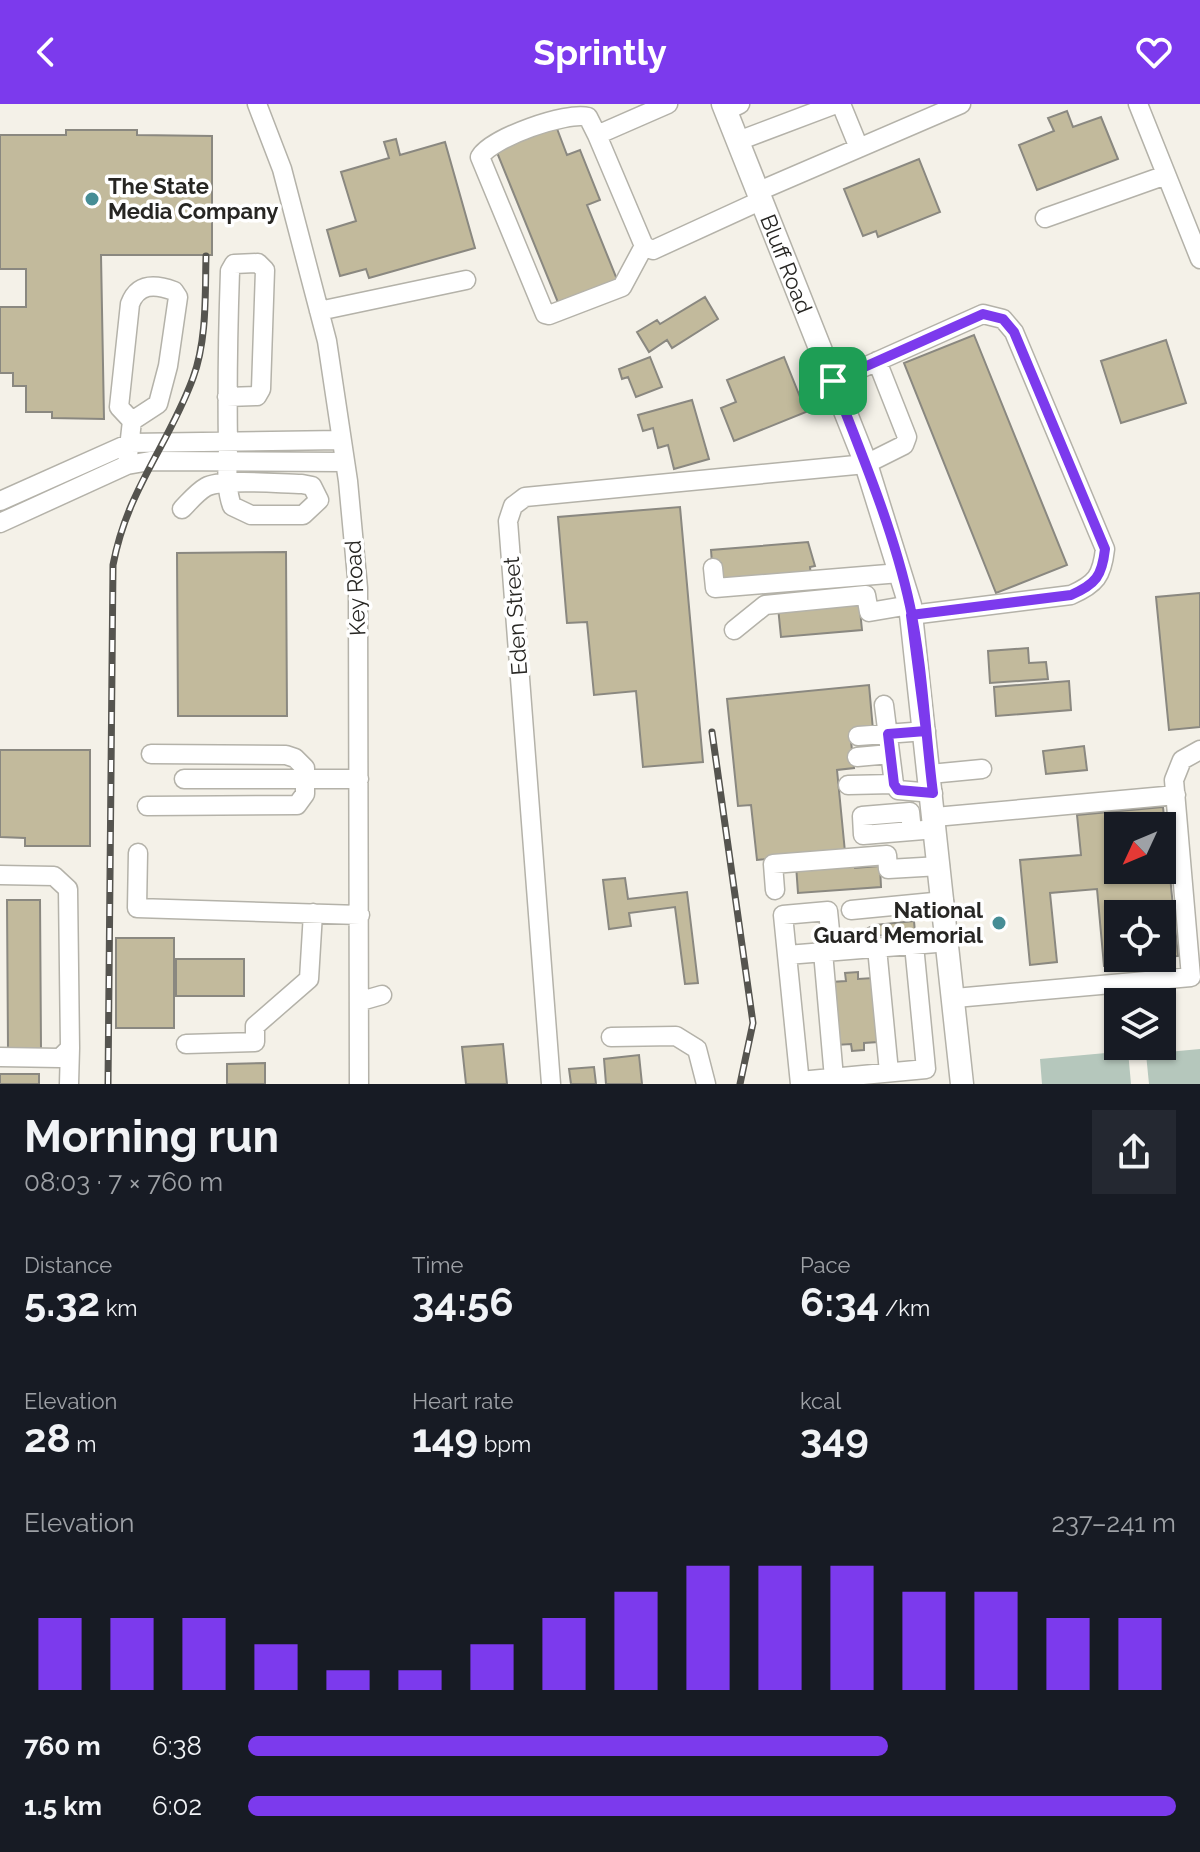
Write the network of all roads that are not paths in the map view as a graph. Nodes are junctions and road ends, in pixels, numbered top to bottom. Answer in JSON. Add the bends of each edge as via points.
{"nodes":[{"id":1,"x":257,"y":104,"type":"edge"},
{"id":2,"x":668,"y":104,"type":"edge"},
{"id":3,"x":838,"y":104,"type":"edge"},
{"id":4,"x":961,"y":104,"type":"edge"},
{"id":5,"x":1138,"y":104,"type":"edge"},
{"id":6,"x":730,"y":106,"type":"edge"},
{"id":7,"x":597,"y":135,"type":"junction"},
{"id":8,"x":738,"y":141,"type":"junction"},
{"id":9,"x":859,"y":148,"type":"junction"},
{"id":10,"x":1166,"y":175,"type":"junction"},
{"id":11,"x":760,"y":196,"type":"junction"},
{"id":12,"x":1045,"y":218,"type":"dead end"},
{"id":13,"x":1194,"y":226,"type":"edge"},
{"id":14,"x":644,"y":246,"type":"junction"},
{"id":15,"x":1200,"y":259,"type":"edge"},
{"id":16,"x":466,"y":280,"type":"dead end"},
{"id":17,"x":319,"y":311,"type":"junction"},
{"id":18,"x":877,"y":361,"type":"junction"},
{"id":19,"x":833,"y":381,"type":"junction"},
{"id":20,"x":227,"y":397,"type":"junction"},
{"id":21,"x":132,"y":421,"type":"junction"},
{"id":22,"x":341,"y":440,"type":"junction"},
{"id":23,"x":130,"y":443,"type":"junction"},
{"id":24,"x":228,"y":453,"type":"junction"},
{"id":25,"x":344,"y":462,"type":"junction"},
{"id":26,"x":866,"y":464,"type":"junction"},
{"id":27,"x":127,"y":465,"type":"junction"},
{"id":28,"x":0,"y":501,"type":"edge"},
{"id":29,"x":182,"y":509,"type":"dead end"},
{"id":30,"x":0,"y":523,"type":"edge"},
{"id":31,"x":713,"y":568,"type":"dead end"},
{"id":32,"x":900,"y":573,"type":"junction"},
{"id":33,"x":911,"y":610,"type":"junction"},
{"id":34,"x":734,"y":630,"type":"dead end"},
{"id":35,"x":884,"y":705,"type":"dead end"},
{"id":36,"x":926,"y":731,"type":"junction"},
{"id":37,"x":888,"y":734,"type":"junction"},
{"id":38,"x":858,"y":736,"type":"dead end"},
{"id":39,"x":1200,"y":750,"type":"edge"},
{"id":40,"x":151,"y":754,"type":"dead end"},
{"id":41,"x":890,"y":754,"type":"junction"},
{"id":42,"x":186,"y":755,"type":"junction"},
{"id":43,"x":857,"y":757,"type":"dead end"},
{"id":44,"x":982,"y":769,"type":"dead end"},
{"id":45,"x":184,"y":779,"type":"junction"},
{"id":46,"x":306,"y":779,"type":"junction"},
{"id":47,"x":359,"y":779,"type":"junction"},
{"id":48,"x":894,"y":784,"type":"junction"},
{"id":49,"x":932,"y":784,"type":"junction"},
{"id":50,"x":848,"y":785,"type":"dead end"},
{"id":51,"x":1176,"y":795,"type":"junction"},
{"id":52,"x":183,"y":805,"type":"junction"},
{"id":53,"x":147,"y":806,"type":"dead end"},
{"id":54,"x":936,"y":823,"type":"junction"},
{"id":55,"x":912,"y":831,"type":"dead end"},
{"id":56,"x":138,"y":853,"type":"dead end"},
{"id":57,"x":940,"y":866,"type":"junction"},
{"id":58,"x":0,"y":875,"type":"edge"},
{"id":59,"x":775,"y":890,"type":"dead end"},
{"id":60,"x":944,"y":901,"type":"junction"},
{"id":61,"x":851,"y":910,"type":"dead end"},
{"id":62,"x":313,"y":913,"type":"junction"},
{"id":63,"x":360,"y":915,"type":"junction"},
{"id":64,"x":949,"y":942,"type":"junction"},
{"id":65,"x":914,"y":945,"type":"junction"},
{"id":66,"x":877,"y":948,"type":"junction"},
{"id":67,"x":828,"y":952,"type":"junction"},
{"id":68,"x":787,"y":955,"type":"junction"},
{"id":69,"x":382,"y":995,"type":"dead end"},
{"id":70,"x":955,"y":998,"type":"junction"},
{"id":71,"x":361,"y":1001,"type":"junction"},
{"id":72,"x":611,"y":1037,"type":"dead end"},
{"id":73,"x":186,"y":1044,"type":"dead end"},
{"id":74,"x":70,"y":1048,"type":"junction"},
{"id":75,"x":0,"y":1057,"type":"edge"},
{"id":76,"x":889,"y":1072,"type":"junction"},
{"id":77,"x":834,"y":1078,"type":"junction"},
{"id":78,"x":800,"y":1082,"type":"edge"},
{"id":79,"x":69,"y":1084,"type":"edge"},
{"id":80,"x":359,"y":1084,"type":"edge"},
{"id":81,"x":551,"y":1084,"type":"edge"},
{"id":82,"x":706,"y":1084,"type":"edge"},
{"id":83,"x":962,"y":1084,"type":"edge"}],
"edges":[{"from":1,"to":17,"type":"street","name":"Key Road","via":[[282,169]]},
{"from":2,"to":7,"type":"street"},
{"from":3,"to":8,"type":"street"},
{"from":3,"to":9,"type":"street"},
{"from":4,"to":9,"type":"street"},
{"from":5,"to":10,"type":"street"},
{"from":6,"to":8,"type":"main road","name":"Bluff Road"},
{"from":7,"to":14,"type":"street"},
{"from":7,"to":14,"type":"street","via":[[588,117],[567,117],[492,144],[480,157],[545,314],[622,287]]},
{"from":8,"to":11,"type":"main road","name":"Bluff Road"},
{"from":9,"to":11,"type":"street"},
{"from":10,"to":12,"type":"street"},
{"from":10,"to":13,"type":"street"},
{"from":11,"to":14,"type":"street","via":[[653,250]]},
{"from":11,"to":19,"type":"main road","name":"Bluff Road"},
{"from":13,"to":15,"type":"street"},
{"from":16,"to":17,"type":"street"},
{"from":17,"to":22,"type":"street","name":"Key Road"},
{"from":18,"to":19,"type":"street"},
{"from":18,"to":26,"type":"street","via":[[907,437],[904,445]]},
{"from":18,"to":33,"type":"street","via":[[983,314],[1003,319],[1014,332],[1105,549],[1103,571],[1093,586],[1071,595]]},
{"from":19,"to":26,"type":"main road","name":"Bluff Road"},
{"from":20,"to":20,"type":"street","via":[[230,271],[234,264],[258,263],[265,270],[261,389],[257,396]]},
{"from":20,"to":24,"type":"street"},
{"from":21,"to":21,"type":"street","via":[[119,407],[130,304],[143,287],[161,286],[178,297],[168,366],[158,404]]},
{"from":21,"to":23,"type":"street"},
{"from":22,"to":24,"type":"street"},
{"from":22,"to":25,"type":"street","name":"Key Road"},
{"from":23,"to":24,"type":"street"},
{"from":23,"to":27,"type":"street"},
{"from":23,"to":28,"type":"street"},
{"from":24,"to":25,"type":"street"},
{"from":24,"to":27,"type":"street"},
{"from":24,"to":29,"type":"street","via":[[228,485],[206,487]]},
{"from":25,"to":47,"type":"street","name":"Key Road","via":[[358,588]]},
{"from":26,"to":32,"type":"main road","name":"Bluff Road"},
{"from":26,"to":81,"type":"street","name":"Eden Street","via":[[525,497],[513,506],[508,521]]},
{"from":27,"to":30,"type":"street"},
{"from":31,"to":32,"type":"street","via":[[715,588]]},
{"from":32,"to":33,"type":"main road","name":"Bluff Road"},
{"from":33,"to":34,"type":"street","via":[[869,612],[866,595],[765,605]]},
{"from":33,"to":36,"type":"main road","name":"Bluff Road"},
{"from":35,"to":37,"type":"street"},
{"from":36,"to":37,"type":"street"},
{"from":36,"to":49,"type":"main road","name":"Bluff Road"},
{"from":37,"to":38,"type":"street"},
{"from":37,"to":41,"type":"street"},
{"from":39,"to":51,"type":"street","via":[[1182,760],[1174,780]]},
{"from":40,"to":42,"type":"street"},
{"from":41,"to":43,"type":"street"},
{"from":41,"to":48,"type":"street"},
{"from":42,"to":45,"type":"street"},
{"from":42,"to":46,"type":"street","via":[[286,755],[302,763]]},
{"from":44,"to":49,"type":"street"},
{"from":45,"to":46,"type":"street"},
{"from":45,"to":52,"type":"street"},
{"from":46,"to":47,"type":"street"},
{"from":46,"to":52,"type":"street","via":[[297,805]]},
{"from":47,"to":63,"type":"street","name":"Key Road"},
{"from":48,"to":49,"type":"street","via":[[898,790]]},
{"from":48,"to":50,"type":"street"},
{"from":49,"to":54,"type":"main road","name":"Bluff Road"},
{"from":51,"to":54,"type":"street"},
{"from":51,"to":70,"type":"street","via":[[1191,977]]},
{"from":52,"to":53,"type":"street"},
{"from":54,"to":55,"type":"street"},
{"from":54,"to":57,"type":"main road","name":"Bluff Road"},
{"from":56,"to":62,"type":"street","via":[[137,908]]},
{"from":57,"to":59,"type":"street","via":[[888,869],[887,855],[773,864]]},
{"from":57,"to":60,"type":"main road","name":"Bluff Road"},
{"from":58,"to":74,"type":"street","via":[[54,876],[68,889]]},
{"from":60,"to":61,"type":"street"},
{"from":60,"to":64,"type":"main road","name":"Bluff Road"},
{"from":62,"to":63,"type":"street"},
{"from":62,"to":73,"type":"street","via":[[309,979],[255,1026],[255,1042]]},
{"from":63,"to":71,"type":"street","name":"Key Road"},
{"from":64,"to":65,"type":"street"},
{"from":64,"to":70,"type":"main road","name":"Bluff Road"},
{"from":65,"to":66,"type":"street"},
{"from":65,"to":76,"type":"street","via":[[926,1069]]},
{"from":66,"to":67,"type":"street"},
{"from":66,"to":76,"type":"street"},
{"from":67,"to":68,"type":"street"},
{"from":67,"to":68,"type":"street","via":[[828,911],[783,915]]},
{"from":67,"to":77,"type":"street"},
{"from":68,"to":78,"type":"street"},
{"from":69,"to":71,"type":"street"},
{"from":70,"to":83,"type":"main road","name":"Bluff Road"},
{"from":71,"to":80,"type":"street","name":"Key Road"},
{"from":72,"to":82,"type":"street","via":[[676,1036],[697,1049]]},
{"from":74,"to":75,"type":"street","via":[[60,1058]]},
{"from":74,"to":79,"type":"street"},
{"from":76,"to":77,"type":"street"},
{"from":77,"to":78,"type":"street"}]}
